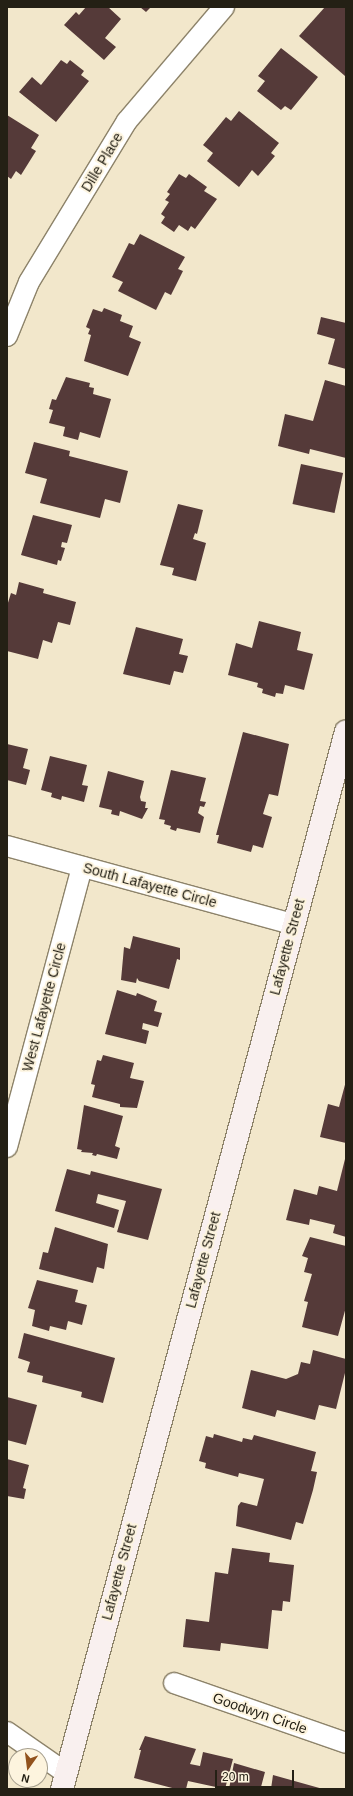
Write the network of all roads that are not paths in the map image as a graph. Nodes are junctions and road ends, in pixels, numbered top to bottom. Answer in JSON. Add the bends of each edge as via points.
{"nodes":[{"id":1,"x":224,"y":7,"type":"edge"},
{"id":2,"x":7,"y":336,"type":"edge"},
{"id":3,"x":346,"y":731,"type":"edge"},
{"id":4,"x":7,"y":846,"type":"edge"},
{"id":5,"x":82,"y":867,"type":"junction"},
{"id":6,"x":293,"y":924,"type":"junction"},
{"id":7,"x":7,"y":1147,"type":"edge"},
{"id":8,"x":174,"y":1683,"type":"dead end"},
{"id":9,"x":7,"y":1732,"type":"edge"},
{"id":10,"x":346,"y":1743,"type":"edge"},
{"id":11,"x":64,"y":1781,"type":"edge"}],
"edges":[{"from":1,"to":2,"type":"street","name":"Dille Place","via":[[127,121],[29,282]]},
{"from":3,"to":6,"type":"street","name":"Lafayette Street"},
{"from":4,"to":5,"type":"street","name":"South Lafayette Circle"},
{"from":5,"to":6,"type":"street","name":"South Lafayette Circle"},
{"from":5,"to":7,"type":"street","name":"West Lafayette Circle"},
{"from":6,"to":11,"type":"street","name":"Lafayette Street"},
{"from":8,"to":10,"type":"street","name":"Goodwyn Circle"},
{"from":9,"to":11,"type":"street"}]}
